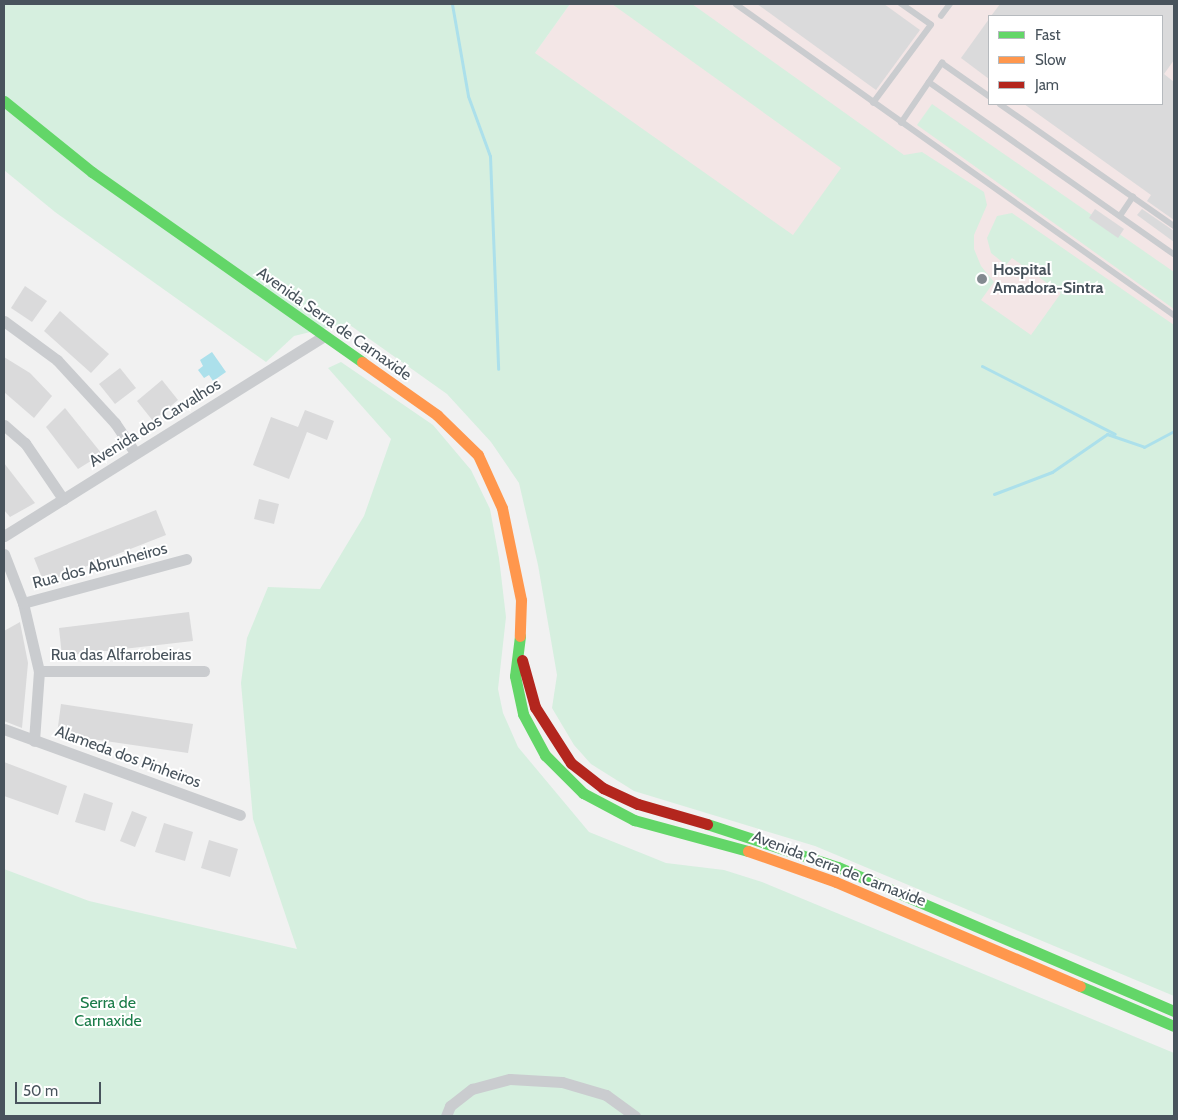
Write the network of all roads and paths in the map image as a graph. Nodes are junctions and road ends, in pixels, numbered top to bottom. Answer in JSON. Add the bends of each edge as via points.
{"nodes":[{"id":1,"x":736,"y":4,"type":"edge"},
{"id":2,"x":901,"y":4,"type":"edge"},
{"id":3,"x":950,"y":4,"type":"edge"},
{"id":4,"x":941,"y":16,"type":"dead end"},
{"id":5,"x":929,"y":82,"type":"junction"},
{"id":6,"x":988,"y":95,"type":"edge"},
{"id":7,"x":4,"y":100,"type":"edge"},
{"id":8,"x":874,"y":104,"type":"junction"},
{"id":9,"x":1001,"y":105,"type":"edge"},
{"id":10,"x":901,"y":123,"type":"junction"},
{"id":11,"x":1133,"y":197,"type":"junction"},
{"id":12,"x":1120,"y":216,"type":"junction"},
{"id":13,"x":1174,"y":226,"type":"edge"},
{"id":14,"x":1174,"y":254,"type":"edge"},
{"id":15,"x":1174,"y":315,"type":"edge"},
{"id":16,"x":4,"y":321,"type":"edge"},
{"id":17,"x":323,"y":336,"type":"junction"},
{"id":18,"x":4,"y":425,"type":"edge"},
{"id":19,"x":135,"y":453,"type":"junction"},
{"id":20,"x":63,"y":499,"type":"junction"},
{"id":21,"x":4,"y":536,"type":"edge"},
{"id":22,"x":4,"y":554,"type":"edge"},
{"id":23,"x":186,"y":559,"type":"dead end"},
{"id":24,"x":22,"y":603,"type":"junction"},
{"id":25,"x":520,"y":653,"type":"junction"},
{"id":26,"x":39,"y":671,"type":"junction"},
{"id":27,"x":204,"y":671,"type":"dead end"},
{"id":28,"x":4,"y":730,"type":"edge"},
{"id":29,"x":34,"y":741,"type":"junction"},
{"id":30,"x":240,"y":815,"type":"dead end"},
{"id":31,"x":1174,"y":1011,"type":"edge"},
{"id":32,"x":1174,"y":1026,"type":"edge"},
{"id":33,"x":446,"y":1116,"type":"edge"},
{"id":34,"x":634,"y":1116,"type":"edge"}],
"edges":[{"from":1,"to":8,"type":"lane"},
{"from":2,"to":8,"type":"lane","via":[[930,25]]},
{"from":3,"to":4,"type":"lane"},
{"from":5,"to":6,"type":"lane","via":[[942,63]]},
{"from":5,"to":10,"type":"lane"},
{"from":5,"to":12,"type":"lane"},
{"from":7,"to":17,"type":"street","name":"Avenida Serra de Carnaxide","via":[[92,172]]},
{"from":8,"to":10,"type":"lane"},
{"from":9,"to":11,"type":"lane"},
{"from":10,"to":15,"type":"lane"},
{"from":11,"to":12,"type":"lane"},
{"from":11,"to":13,"type":"lane"},
{"from":12,"to":14,"type":"lane"},
{"from":16,"to":19,"type":"street","via":[[57,360],[115,423]]},
{"from":17,"to":19,"type":"street","name":"Avenida dos Carvalhos"},
{"from":17,"to":25,"type":"street","name":"Avenida Serra de Carnaxide","via":[[437,415],[458,433],[487,471],[502,508],[521,600]]},
{"from":18,"to":20,"type":"street","via":[[25,443]]},
{"from":19,"to":20,"type":"street","name":"Avenida dos Carvalhos"},
{"from":20,"to":21,"type":"street","name":"Avenida dos Carvalhos"},
{"from":22,"to":24,"type":"street"},
{"from":23,"to":24,"type":"street","name":"Rua dos Abrunheiros"},
{"from":24,"to":26,"type":"street"},
{"from":25,"to":31,"type":"street","name":"Avenida Serra de Carnaxide","via":[[535,707],[552,737],[571,763],[603,788],[638,804],[782,846],[838,866]]},
{"from":25,"to":32,"type":"street","name":"Avenida Serra de Carnaxide","via":[[516,693],[532,734],[563,776],[600,805],[634,820],[739,848],[836,882]]},
{"from":26,"to":27,"type":"street","name":"Rua das Alfarrobeiras"},
{"from":26,"to":29,"type":"street"},
{"from":28,"to":29,"type":"street","name":"Alameda dos Pinheiros"},
{"from":29,"to":30,"type":"street","name":"Alameda dos Pinheiros"},
{"from":33,"to":34,"type":"street","via":[[450,1106],[472,1089],[510,1080],[562,1082],[606,1095]]}]}
